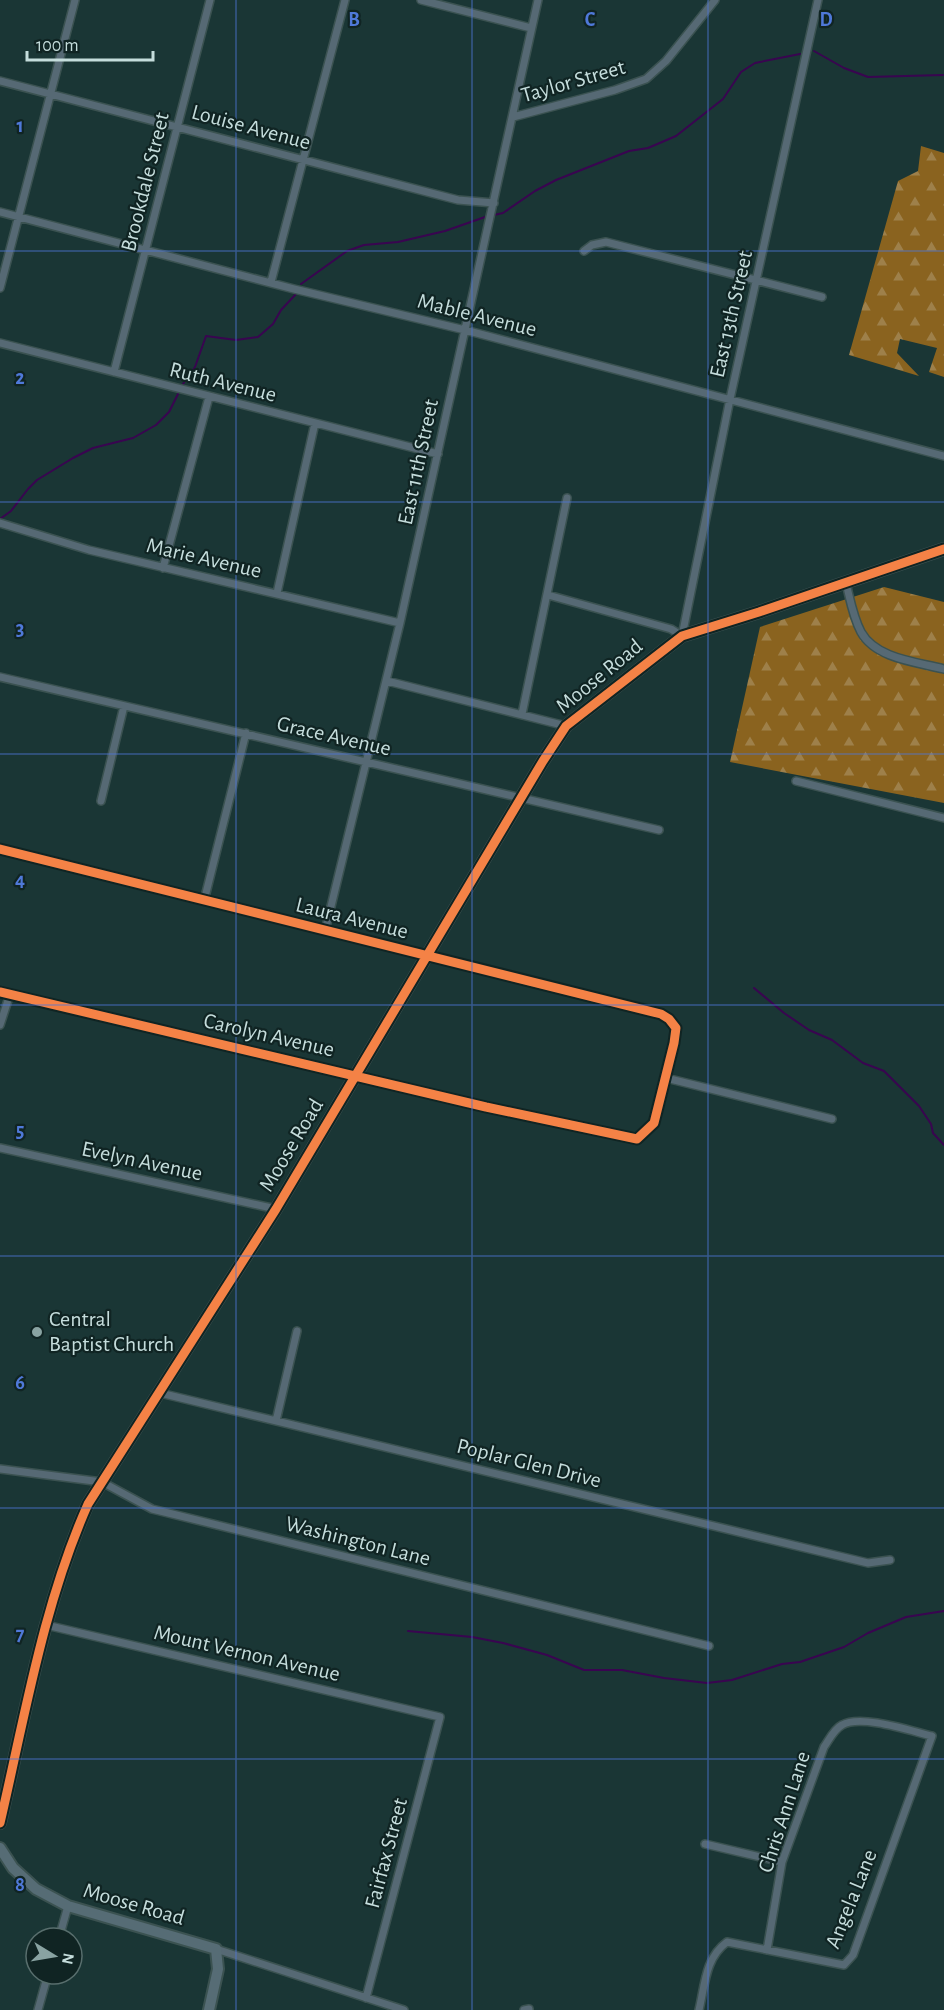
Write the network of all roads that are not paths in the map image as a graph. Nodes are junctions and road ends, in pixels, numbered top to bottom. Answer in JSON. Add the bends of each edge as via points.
{"nodes":[{"id":1,"x":75,"y":0,"type":"edge"},
{"id":2,"x":210,"y":0,"type":"edge"},
{"id":3,"x":345,"y":0,"type":"edge"},
{"id":4,"x":421,"y":0,"type":"edge"},
{"id":5,"x":538,"y":0,"type":"edge"},
{"id":6,"x":715,"y":0,"type":"edge"},
{"id":7,"x":818,"y":0,"type":"edge"},
{"id":8,"x":531,"y":28,"type":"junction"},
{"id":9,"x":0,"y":81,"type":"edge"},
{"id":10,"x":51,"y":94,"type":"junction"},
{"id":11,"x":513,"y":117,"type":"junction"},
{"id":12,"x":178,"y":126,"type":"junction"},
{"id":13,"x":303,"y":160,"type":"junction"},
{"id":14,"x":494,"y":206,"type":"junction"},
{"id":15,"x":0,"y":212,"type":"edge"},
{"id":16,"x":19,"y":217,"type":"junction"},
{"id":17,"x":147,"y":250,"type":"junction"},
{"id":18,"x":584,"y":251,"type":"dead end"},
{"id":19,"x":757,"y":279,"type":"junction"},
{"id":20,"x":271,"y":282,"type":"junction"},
{"id":21,"x":0,"y":288,"type":"edge"},
{"id":22,"x":822,"y":297,"type":"dead end"},
{"id":23,"x":465,"y":330,"type":"junction"},
{"id":24,"x":0,"y":343,"type":"edge"},
{"id":25,"x":114,"y":372,"type":"junction"},
{"id":26,"x":209,"y":397,"type":"junction"},
{"id":27,"x":730,"y":399,"type":"junction"},
{"id":28,"x":315,"y":423,"type":"junction"},
{"id":29,"x":438,"y":454,"type":"junction"},
{"id":30,"x":944,"y":456,"type":"edge"},
{"id":31,"x":567,"y":498,"type":"dead end"},
{"id":32,"x":2,"y":523,"type":"edge"},
{"id":33,"x":944,"y":549,"type":"edge"},
{"id":34,"x":163,"y":568,"type":"junction"},
{"id":35,"x":846,"y":583,"type":"junction"},
{"id":36,"x":277,"y":593,"type":"junction"},
{"id":37,"x":548,"y":595,"type":"junction"},
{"id":38,"x":400,"y":623,"type":"junction"},
{"id":39,"x":682,"y":636,"type":"junction"},
{"id":40,"x":944,"y":669,"type":"edge"},
{"id":41,"x":0,"y":676,"type":"edge"},
{"id":42,"x":387,"y":681,"type":"junction"},
{"id":43,"x":124,"y":706,"type":"junction"},
{"id":44,"x":522,"y":714,"type":"junction"},
{"id":45,"x":566,"y":726,"type":"junction"},
{"id":46,"x":246,"y":733,"type":"junction"},
{"id":47,"x":367,"y":762,"type":"junction"},
{"id":48,"x":796,"y":781,"type":"dead end"},
{"id":49,"x":521,"y":798,"type":"junction"},
{"id":50,"x":101,"y":801,"type":"dead end"},
{"id":51,"x":944,"y":818,"type":"edge"},
{"id":52,"x":659,"y":830,"type":"dead end"},
{"id":53,"x":0,"y":849,"type":"edge"},
{"id":54,"x":204,"y":901,"type":"junction"},
{"id":55,"x":325,"y":931,"type":"junction"},
{"id":56,"x":428,"y":957,"type":"junction"},
{"id":57,"x":0,"y":992,"type":"edge"},
{"id":58,"x":10,"y":994,"type":"junction"},
{"id":59,"x":0,"y":1025,"type":"edge"},
{"id":60,"x":356,"y":1076,"type":"junction"},
{"id":61,"x":666,"y":1078,"type":"junction"},
{"id":62,"x":832,"y":1119,"type":"dead end"},
{"id":63,"x":0,"y":1148,"type":"edge"},
{"id":64,"x":276,"y":1209,"type":"junction"},
{"id":65,"x":297,"y":1331,"type":"dead end"},
{"id":66,"x":160,"y":1393,"type":"junction"},
{"id":67,"x":276,"y":1420,"type":"junction"},
{"id":68,"x":0,"y":1469,"type":"edge"},
{"id":69,"x":102,"y":1482,"type":"junction"},
{"id":70,"x":890,"y":1560,"type":"dead end"},
{"id":71,"x":46,"y":1626,"type":"junction"},
{"id":72,"x":710,"y":1646,"type":"dead end"},
{"id":73,"x":440,"y":1717,"type":"joint"},
{"id":74,"x":840,"y":1727,"type":"joint"},
{"id":75,"x":0,"y":1823,"type":"edge"},
{"id":76,"x":705,"y":1844,"type":"dead end"},
{"id":77,"x":0,"y":1848,"type":"edge"},
{"id":78,"x":782,"y":1862,"type":"junction"},
{"id":79,"x":68,"y":1906,"type":"junction"},
{"id":80,"x":62,"y":1926,"type":"edge"},
{"id":81,"x":216,"y":1949,"type":"junction"},
{"id":82,"x":767,"y":1950,"type":"junction"},
{"id":83,"x":45,"y":1986,"type":"edge"},
{"id":84,"x":366,"y":1998,"type":"junction"},
{"id":85,"x":529,"y":2009,"type":"edge"},
{"id":86,"x":38,"y":2010,"type":"edge"},
{"id":87,"x":209,"y":2010,"type":"edge"},
{"id":88,"x":404,"y":2010,"type":"edge"},
{"id":89,"x":524,"y":2010,"type":"edge"},
{"id":90,"x":699,"y":2010,"type":"edge"}],
"edges":[{"from":1,"to":10,"type":"street"},
{"from":2,"to":12,"type":"street","name":"Brookdale Street"},
{"from":3,"to":13,"type":"street"},
{"from":4,"to":8,"type":"street"},
{"from":5,"to":8,"type":"street","name":"East 11th Street"},
{"from":6,"to":11,"type":"street","name":"Taylor Street","via":[[646,80]]},
{"from":7,"to":19,"type":"street","name":"East 13th Street"},
{"from":8,"to":11,"type":"street","name":"East 11th Street"},
{"from":9,"to":10,"type":"street","name":"Louise Avenue"},
{"from":10,"to":12,"type":"street","name":"Louise Avenue"},
{"from":10,"to":16,"type":"street"},
{"from":11,"to":14,"type":"street","name":"East 11th Street"},
{"from":12,"to":13,"type":"street","name":"Louise Avenue"},
{"from":12,"to":17,"type":"street","name":"Brookdale Street"},
{"from":13,"to":14,"type":"street","name":"Louise Avenue"},
{"from":13,"to":20,"type":"street"},
{"from":14,"to":23,"type":"street","name":"East 11th Street"},
{"from":15,"to":16,"type":"street","name":"Mable Avenue"},
{"from":16,"to":17,"type":"street","name":"Mable Avenue"},
{"from":16,"to":21,"type":"street"},
{"from":17,"to":20,"type":"street","name":"Mable Avenue"},
{"from":17,"to":25,"type":"street","name":"Brookdale Street"},
{"from":18,"to":19,"type":"street","via":[[606,242]]},
{"from":19,"to":22,"type":"street"},
{"from":19,"to":27,"type":"street","name":"East 13th Street"},
{"from":20,"to":23,"type":"street","name":"Mable Avenue"},
{"from":23,"to":27,"type":"street","name":"Mable Avenue"},
{"from":23,"to":29,"type":"street","name":"East 11th Street"},
{"from":24,"to":25,"type":"street","name":"Ruth Avenue"},
{"from":25,"to":26,"type":"street","name":"Ruth Avenue"},
{"from":26,"to":28,"type":"street","name":"Ruth Avenue"},
{"from":26,"to":34,"type":"street"},
{"from":27,"to":30,"type":"street","name":"Mable Avenue"},
{"from":27,"to":39,"type":"street","name":"East 13th Street"},
{"from":28,"to":29,"type":"street","name":"Ruth Avenue"},
{"from":28,"to":36,"type":"street"},
{"from":29,"to":38,"type":"street","name":"East 11th Street"},
{"from":31,"to":37,"type":"street"},
{"from":32,"to":34,"type":"street","name":"Marie Avenue"},
{"from":33,"to":35,"type":"street","name":"Moose Road"},
{"from":34,"to":36,"type":"street","name":"Marie Avenue"},
{"from":35,"to":39,"type":"street","name":"Moose Road"},
{"from":35,"to":40,"type":"street","via":[[861,633],[871,644],[886,653]]},
{"from":36,"to":38,"type":"street","name":"Marie Avenue"},
{"from":37,"to":39,"type":"street","via":[[671,629]]},
{"from":37,"to":44,"type":"street"},
{"from":38,"to":42,"type":"street","name":"East 11th Street"},
{"from":39,"to":45,"type":"street","name":"Moose Road"},
{"from":41,"to":43,"type":"street","name":"Grace Avenue"},
{"from":42,"to":44,"type":"street"},
{"from":42,"to":47,"type":"street","name":"East 11th Street"},
{"from":43,"to":46,"type":"street","name":"Grace Avenue"},
{"from":43,"to":50,"type":"street"},
{"from":44,"to":45,"type":"street"},
{"from":45,"to":49,"type":"street","name":"Moose Road"},
{"from":46,"to":47,"type":"street","name":"Grace Avenue"},
{"from":46,"to":54,"type":"street"},
{"from":47,"to":49,"type":"street","name":"Grace Avenue"},
{"from":47,"to":55,"type":"street","name":"East 11th Street"},
{"from":48,"to":51,"type":"street"},
{"from":49,"to":52,"type":"street","name":"Grace Avenue"},
{"from":49,"to":56,"type":"street","name":"Moose Road"},
{"from":53,"to":54,"type":"street","name":"Laura Avenue"},
{"from":54,"to":55,"type":"street","name":"Laura Avenue"},
{"from":55,"to":56,"type":"street","name":"Laura Avenue"},
{"from":56,"to":60,"type":"street","name":"Moose Road"},
{"from":56,"to":61,"type":"street","name":"Laura Avenue","via":[[661,1014],[676,1029]]},
{"from":57,"to":58,"type":"street","name":"Carolyn Avenue"},
{"from":58,"to":59,"type":"street"},
{"from":58,"to":60,"type":"street","name":"Carolyn Avenue"},
{"from":60,"to":61,"type":"street","name":"Carolyn Avenue","via":[[637,1139],[654,1123]]},
{"from":60,"to":64,"type":"street","name":"Moose Road"},
{"from":61,"to":62,"type":"street"},
{"from":63,"to":64,"type":"street","name":"Evelyn Avenue"},
{"from":64,"to":66,"type":"street","name":"Moose Road"},
{"from":65,"to":67,"type":"street"},
{"from":66,"to":67,"type":"street","name":"Poplar Glen Drive"},
{"from":66,"to":69,"type":"street","name":"Moose Road"},
{"from":67,"to":70,"type":"street","name":"Poplar Glen Drive","via":[[836,1556],[867,1563]]},
{"from":68,"to":69,"type":"street","name":"Washington Lane"},
{"from":69,"to":71,"type":"street","name":"Moose Road","via":[[71,1542]]},
{"from":69,"to":72,"type":"street","name":"Washington Lane","via":[[152,1509]]},
{"from":71,"to":73,"type":"street","name":"Mount Vernon Avenue"},
{"from":71,"to":75,"type":"street","name":"Moose Road"},
{"from":73,"to":84,"type":"street","name":"Fairfax Street"},
{"from":74,"to":78,"type":"street","name":"Chris Ann Lane","via":[[824,1747]]},
{"from":74,"to":82,"type":"street","name":"Angela Lane","via":[[872,1722],[932,1736],[853,1954],[844,1965]]},
{"from":76,"to":78,"type":"street"},
{"from":77,"to":79,"type":"street","name":"Moose Road","via":[[13,1868],[36,1889]]},
{"from":78,"to":82,"type":"street","name":"Chris Ann Lane"},
{"from":79,"to":80,"type":"street"},
{"from":79,"to":81,"type":"street","name":"Moose Road"},
{"from":81,"to":84,"type":"street"},
{"from":81,"to":87,"type":"street","via":[[218,1969]]},
{"from":82,"to":90,"type":"street","name":"Angela Lane","via":[[727,1942],[717,1950],[708,1967]]},
{"from":83,"to":86,"type":"street"},
{"from":84,"to":88,"type":"street"},
{"from":85,"to":89,"type":"street"}]}
